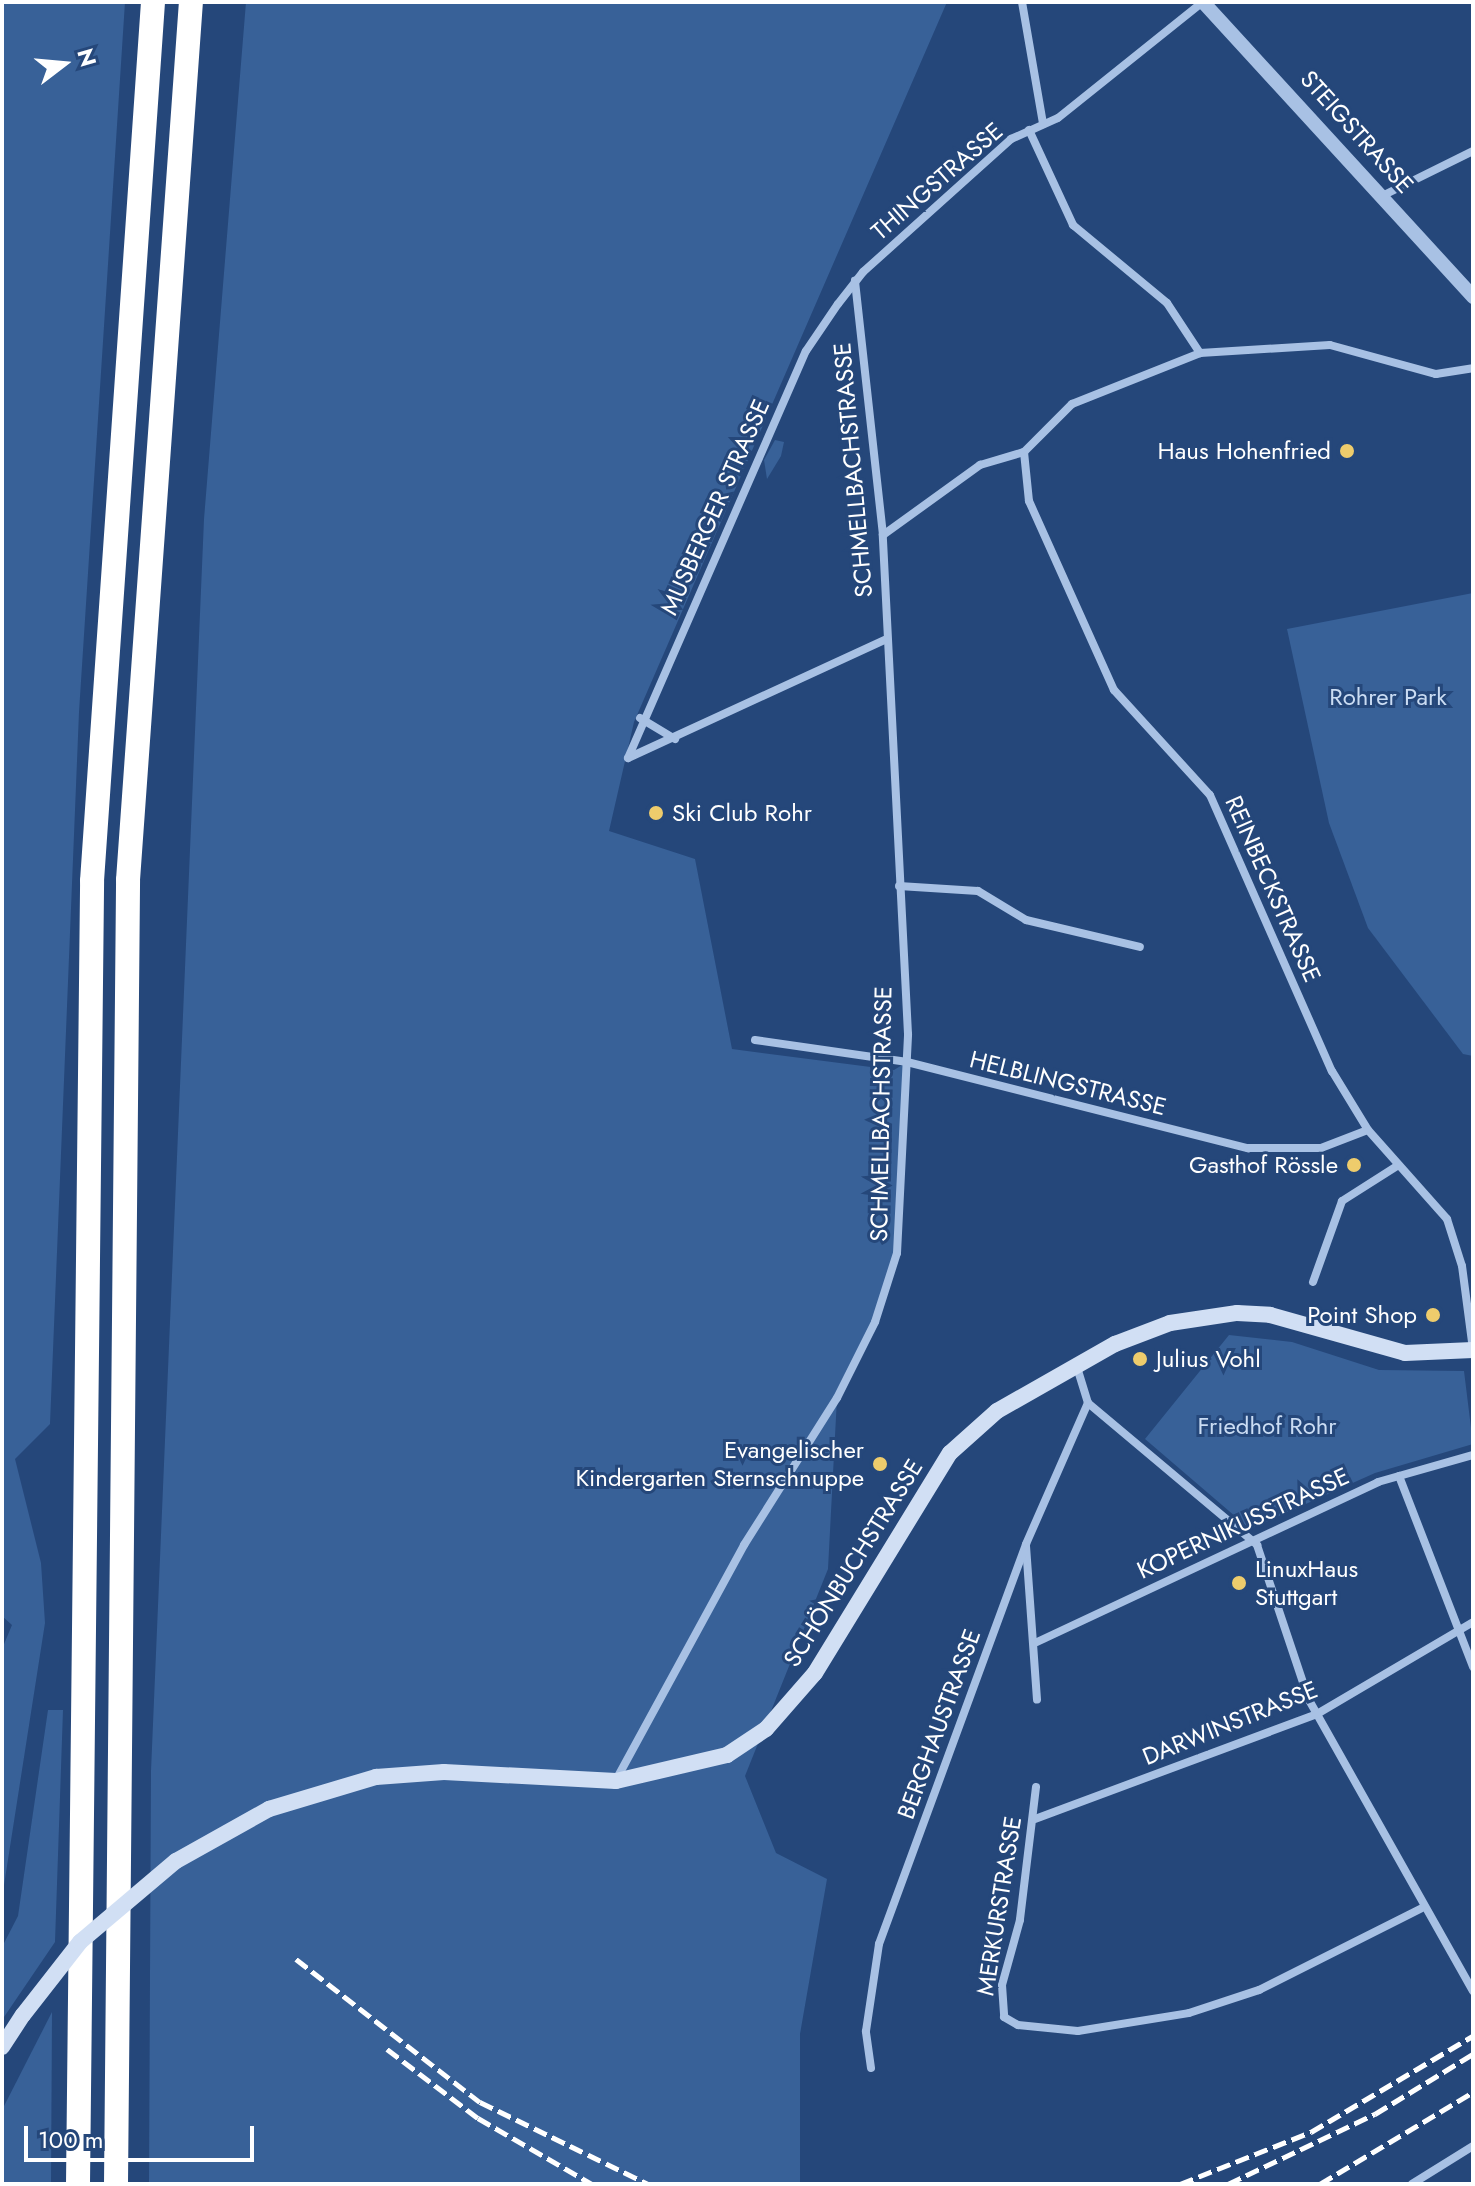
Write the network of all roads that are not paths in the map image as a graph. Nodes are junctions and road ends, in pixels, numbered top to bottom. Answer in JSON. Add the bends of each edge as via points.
{"nodes":[{"id":1,"x":153,"y":2,"type":"edge"},
{"id":2,"x":191,"y":2,"type":"edge"},
{"id":3,"x":1022,"y":2,"type":"edge"},
{"id":4,"x":1203,"y":2,"type":"edge"},
{"id":5,"x":1043,"y":124,"type":"junction"},
{"id":6,"x":1029,"y":130,"type":"junction"},
{"id":7,"x":1473,"y":151,"type":"edge"},
{"id":8,"x":1384,"y":195,"type":"junction"},
{"id":9,"x":855,"y":281,"type":"junction"},
{"id":10,"x":1473,"y":297,"type":"edge"},
{"id":11,"x":1200,"y":353,"type":"junction"},
{"id":12,"x":1473,"y":368,"type":"edge"},
{"id":13,"x":1024,"y":452,"type":"junction"},
{"id":14,"x":883,"y":535,"type":"junction"},
{"id":15,"x":887,"y":639,"type":"junction"},
{"id":16,"x":640,"y":718,"type":"junction"},
{"id":17,"x":675,"y":739,"type":"junction"},
{"id":18,"x":899,"y":886,"type":"junction"},
{"id":19,"x":1140,"y":947,"type":"dead end"},
{"id":20,"x":755,"y":1040,"type":"dead end"},
{"id":21,"x":907,"y":1062,"type":"junction"},
{"id":22,"x":1368,"y":1130,"type":"junction"},
{"id":23,"x":1397,"y":1166,"type":"junction"},
{"id":24,"x":1313,"y":1282,"type":"dead end"},
{"id":25,"x":1473,"y":1349,"type":"edge"},
{"id":26,"x":1075,"y":1364,"type":"junction"},
{"id":27,"x":1088,"y":1403,"type":"junction"},
{"id":28,"x":1473,"y":1455,"type":"edge"},
{"id":29,"x":1399,"y":1476,"type":"junction"},
{"id":30,"x":1252,"y":1540,"type":"junction"},
{"id":31,"x":1026,"y":1544,"type":"junction"},
{"id":32,"x":1473,"y":1622,"type":"edge"},
{"id":33,"x":1457,"y":1628,"type":"junction"},
{"id":34,"x":1037,"y":1642,"type":"junction"},
{"id":35,"x":1473,"y":1667,"type":"edge"},
{"id":36,"x":1037,"y":1700,"type":"dead end"},
{"id":37,"x":1317,"y":1714,"type":"junction"},
{"id":38,"x":616,"y":1781,"type":"junction"},
{"id":39,"x":1036,"y":1787,"type":"dead end"},
{"id":40,"x":1035,"y":1819,"type":"junction"},
{"id":41,"x":1422,"y":1908,"type":"junction"},
{"id":42,"x":1473,"y":1991,"type":"edge"},
{"id":43,"x":2,"y":2047,"type":"edge"},
{"id":44,"x":871,"y":2068,"type":"dead end"},
{"id":45,"x":1473,"y":2146,"type":"edge"},
{"id":46,"x":78,"y":2184,"type":"edge"},
{"id":47,"x":116,"y":2184,"type":"edge"},
{"id":48,"x":1412,"y":2184,"type":"edge"}],
"edges":[{"from":1,"to":46,"type":"highway","via":[[91,897]]},
{"from":2,"to":47,"type":"highway","via":[[128,880]]},
{"from":3,"to":5,"type":"street"},
{"from":4,"to":5,"type":"street","name":"THINGSTRASSE"},
{"from":4,"to":8,"type":"street","name":"STEIGSTRASSE"},
{"from":5,"to":6,"type":"street","name":"THINGSTRASSE"},
{"from":6,"to":9,"type":"street","name":"THINGSTRASSE"},
{"from":6,"to":11,"type":"street","via":[[1073,225],[1167,303]]},
{"from":7,"to":8,"type":"street"},
{"from":8,"to":10,"type":"street","name":"STEIGSTRASSE"},
{"from":9,"to":14,"type":"street","name":"SCHMELLBACHSTRASSE"},
{"from":9,"to":16,"type":"street","name":"MUSBERGER STRASSE","via":[[806,351]]},
{"from":11,"to":12,"type":"street","via":[[1330,345],[1436,374]]},
{"from":11,"to":13,"type":"street","via":[[1072,404]]},
{"from":13,"to":14,"type":"street","via":[[980,465]]},
{"from":13,"to":22,"type":"street","name":"REINBECKSTRASSE","via":[[1029,501],[1114,690],[1218,809],[1332,1071]]},
{"from":14,"to":15,"type":"street","name":"SCHMELLBACHSTRASSE"},
{"from":15,"to":17,"type":"street"},
{"from":15,"to":18,"type":"street","name":"SCHMELLBACHSTRASSE"},
{"from":16,"to":17,"type":"street"},
{"from":16,"to":17,"type":"street","name":"MUSBERGER STRASSE","via":[[628,758]]},
{"from":18,"to":19,"type":"street","via":[[978,891],[1026,920]]},
{"from":18,"to":21,"type":"street","name":"SCHMELLBACHSTRASSE"},
{"from":20,"to":21,"type":"street","name":"HELBLINGSTRASSE"},
{"from":21,"to":22,"type":"street","name":"HELBLINGSTRASSE","via":[[1248,1148],[1321,1148]]},
{"from":21,"to":38,"type":"street","name":"SCHMELLBACHSTRASSE","via":[[897,1253],[875,1322],[822,1421],[744,1545]]},
{"from":22,"to":23,"type":"street","name":"REINBECKSTRASSE"},
{"from":23,"to":24,"type":"street","via":[[1342,1201]]},
{"from":23,"to":25,"type":"street","name":"REINBECKSTRASSE","via":[[1447,1219],[1462,1266]]},
{"from":25,"to":26,"type":"main road","name":"SCHÖNBUCHSTRASSE","via":[[1405,1353],[1270,1315],[1237,1313],[1170,1323]]},
{"from":26,"to":27,"type":"street"},
{"from":26,"to":38,"type":"main road","name":"SCHÖNBUCHSTRASSE","via":[[997,1411],[950,1453],[815,1673],[766,1729],[707,1763]]},
{"from":27,"to":30,"type":"street"},
{"from":27,"to":31,"type":"street","name":"BERGHAUSTRASSE"},
{"from":28,"to":29,"type":"street","name":"KOPERNIKUSSTRASSE"},
{"from":29,"to":30,"type":"street","name":"KOPERNIKUSSTRASSE"},
{"from":29,"to":33,"type":"street"},
{"from":30,"to":34,"type":"street","name":"KOPERNIKUSSTRASSE"},
{"from":30,"to":37,"type":"street"},
{"from":31,"to":34,"type":"street"},
{"from":31,"to":44,"type":"street","name":"BERGHAUSTRASSE","via":[[879,1944],[866,2031]]},
{"from":32,"to":33,"type":"street","name":"DARWINSTRASSE"},
{"from":33,"to":35,"type":"street"},
{"from":33,"to":37,"type":"street","name":"DARWINSTRASSE"},
{"from":34,"to":36,"type":"street"},
{"from":37,"to":40,"type":"street","name":"DARWINSTRASSE"},
{"from":37,"to":41,"type":"street"},
{"from":38,"to":43,"type":"main road","name":"SCHÖNBUCHSTRASSE","bridge":true,"via":[[444,1772],[376,1777],[269,1809],[176,1861],[80,1942]]},
{"from":39,"to":40,"type":"street","name":"MERKURSTRASSE"},
{"from":40,"to":41,"type":"street","name":"MERKURSTRASSE","via":[[1002,1985],[1004,2017],[1018,2025],[1078,2031],[1189,2013],[1259,1990]]},
{"from":41,"to":42,"type":"street"},
{"from":45,"to":48,"type":"street"}]}
